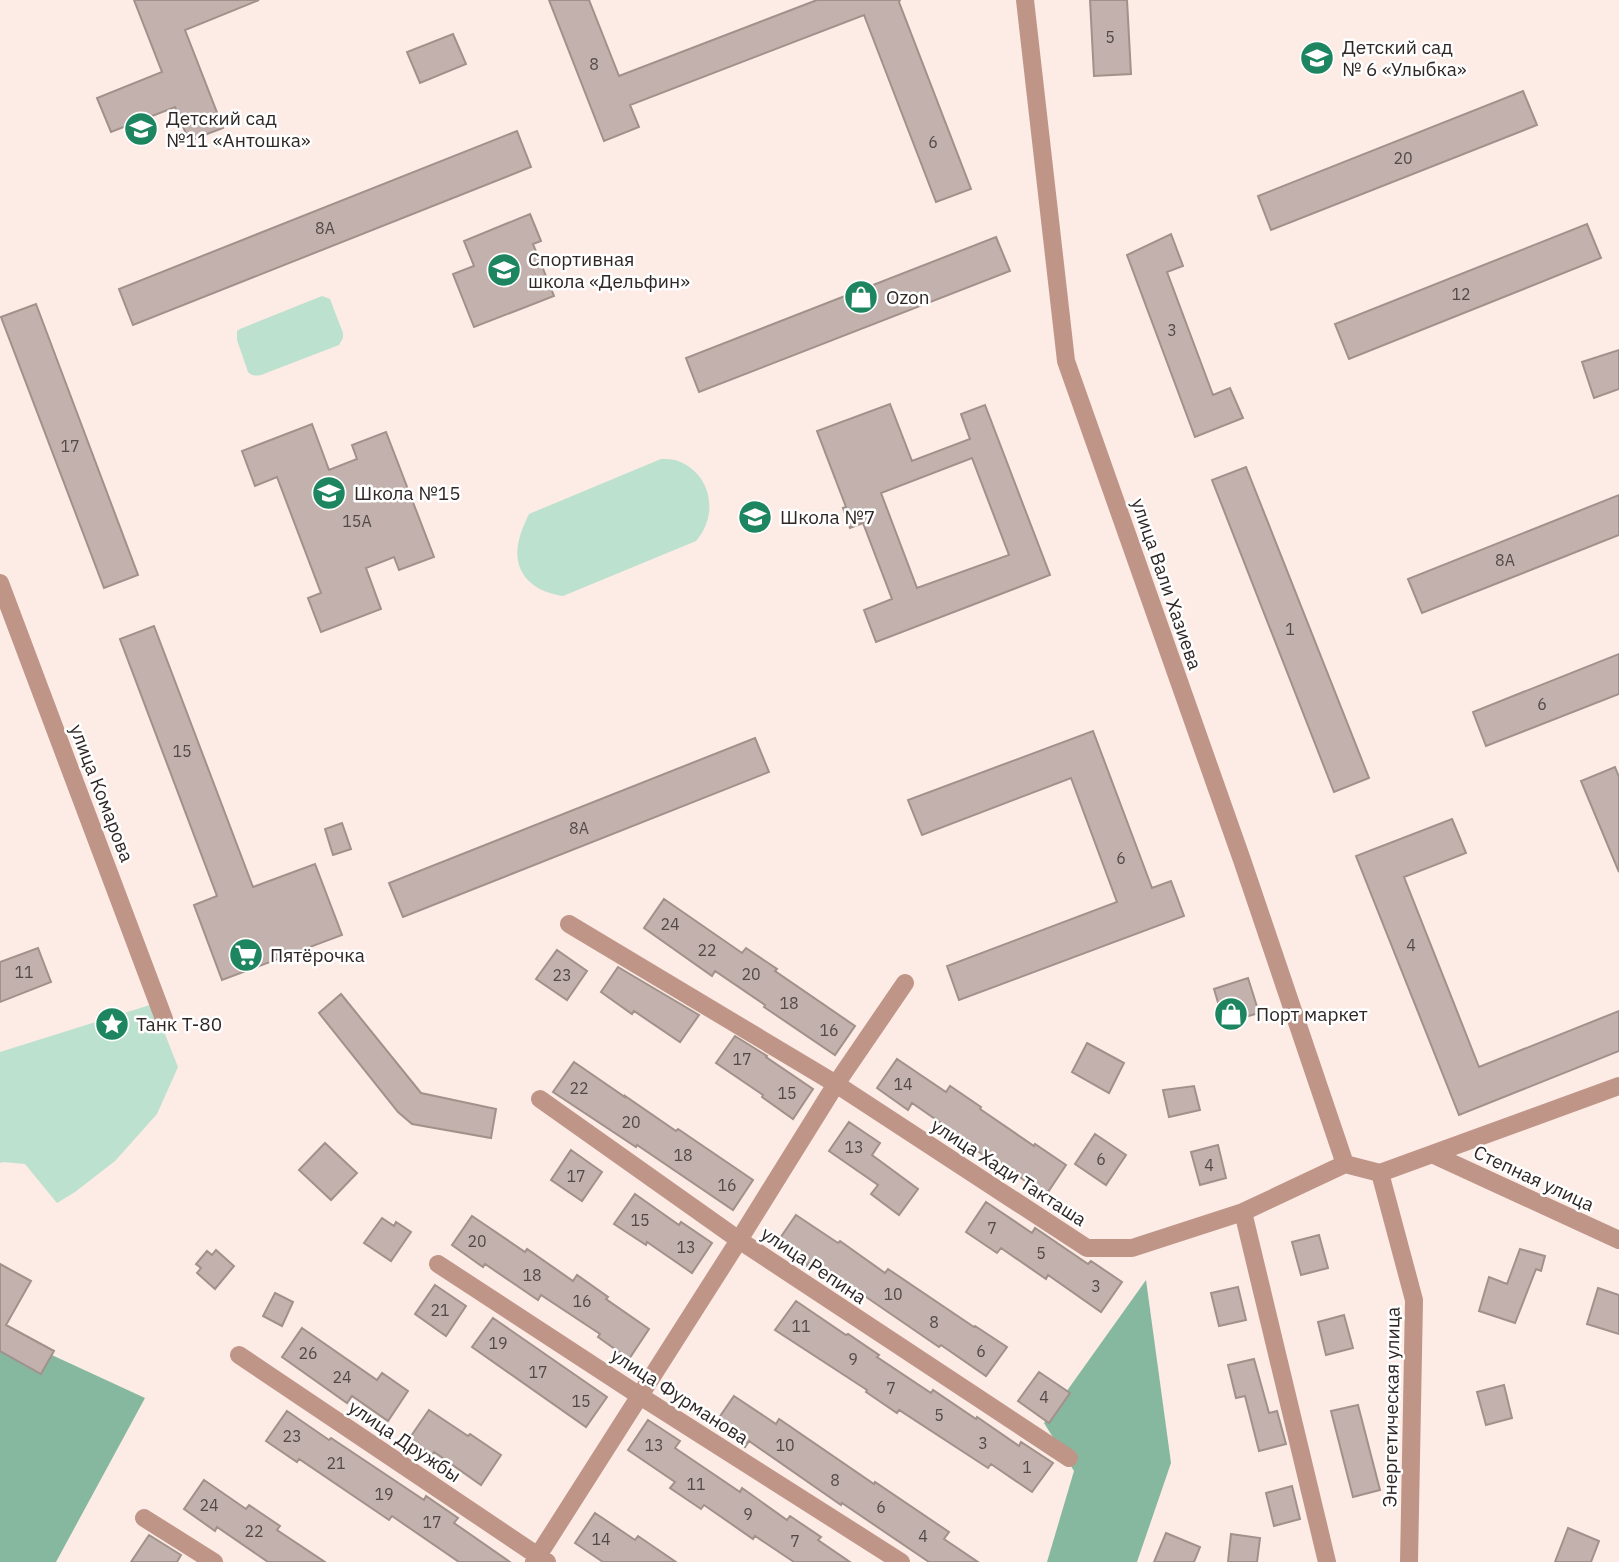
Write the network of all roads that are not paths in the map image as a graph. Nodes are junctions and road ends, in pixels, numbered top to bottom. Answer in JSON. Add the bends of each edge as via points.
{"nodes":[{"id":1,"x":1025,"y":0,"type":"edge"},
{"id":2,"x":0,"y":583,"type":"edge"},
{"id":3,"x":569,"y":924,"type":"dead end"},
{"id":4,"x":905,"y":983,"type":"dead end"},
{"id":5,"x":164,"y":1018,"type":"dead end"},
{"id":6,"x":836,"y":1084,"type":"junction"},
{"id":7,"x":1619,"y":1086,"type":"edge"},
{"id":8,"x":540,"y":1099,"type":"dead end"},
{"id":9,"x":1432,"y":1154,"type":"junction"},
{"id":10,"x":1346,"y":1164,"type":"junction"},
{"id":11,"x":1380,"y":1173,"type":"junction"},
{"id":12,"x":1243,"y":1212,"type":"junction"},
{"id":13,"x":739,"y":1240,"type":"junction"},
{"id":14,"x":1619,"y":1240,"type":"edge"},
{"id":15,"x":438,"y":1264,"type":"dead end"},
{"id":16,"x":239,"y":1355,"type":"dead end"},
{"id":17,"x":640,"y":1396,"type":"junction"},
{"id":18,"x":1069,"y":1458,"type":"dead end"},
{"id":19,"x":144,"y":1518,"type":"dead end"},
{"id":20,"x":539,"y":1560,"type":"edge"},
{"id":21,"x":214,"y":1562,"type":"edge"},
{"id":22,"x":901,"y":1562,"type":"edge"},
{"id":23,"x":1327,"y":1562,"type":"edge"},
{"id":24,"x":1409,"y":1562,"type":"edge"}],
"edges":[{"from":1,"to":10,"type":"street","name":"улица Вали Хазиева","via":[[1066,361]]},
{"from":2,"to":5,"type":"street","name":"улица Комарова"},
{"from":3,"to":6,"type":"street","name":"улица Хади Такташа"},
{"from":4,"to":6,"type":"street"},
{"from":6,"to":12,"type":"street","name":"улица Хади Такташа","via":[[1087,1248],[1132,1248]]},
{"from":6,"to":13,"type":"street"},
{"from":7,"to":9,"type":"street"},
{"from":8,"to":13,"type":"street","name":"улица Репина"},
{"from":9,"to":11,"type":"street"},
{"from":9,"to":14,"type":"street","name":"Степная улица"},
{"from":10,"to":11,"type":"street"},
{"from":10,"to":12,"type":"street","name":"улица Хади Такташа"},
{"from":11,"to":24,"type":"street","name":"Энергетическая улица","via":[[1414,1300]]},
{"from":12,"to":23,"type":"street"},
{"from":13,"to":17,"type":"street"},
{"from":13,"to":18,"type":"street","name":"улица Репина"},
{"from":15,"to":17,"type":"street","name":"улица Фурманова"},
{"from":16,"to":20,"type":"street","name":"улица Дружбы"},
{"from":17,"to":20,"type":"street"},
{"from":17,"to":22,"type":"street","name":"улица Фурманова"},
{"from":19,"to":21,"type":"street"}]}
